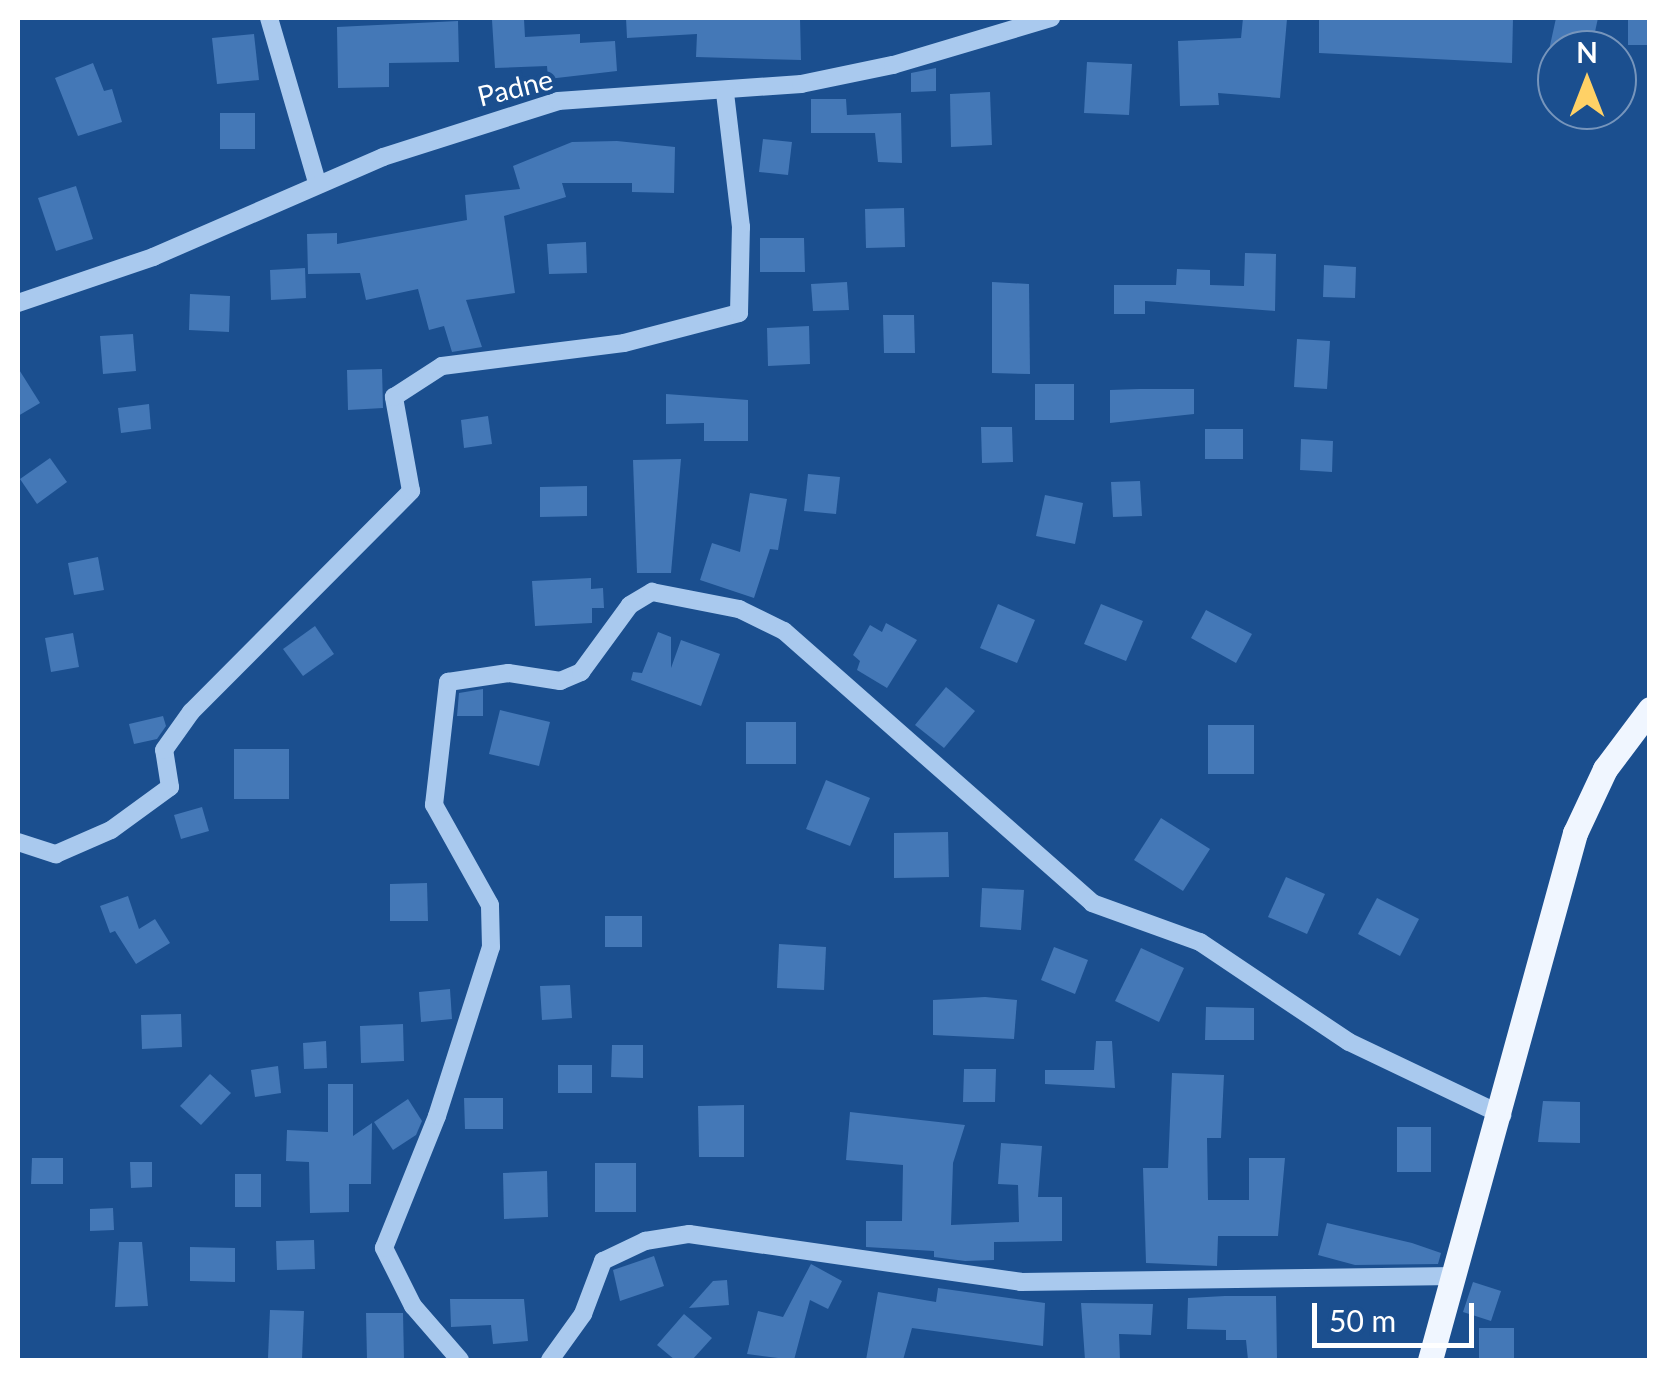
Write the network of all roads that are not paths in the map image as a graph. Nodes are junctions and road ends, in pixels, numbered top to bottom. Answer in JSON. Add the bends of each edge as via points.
{"nodes":[{"id":1,"x":269,"y":18,"type":"edge"},
{"id":2,"x":1051,"y":18,"type":"edge"},
{"id":3,"x":725,"y":93,"type":"junction"},
{"id":4,"x":317,"y":182,"type":"junction"},
{"id":5,"x":18,"y":303,"type":"edge"},
{"id":6,"x":1650,"y":709,"type":"edge"},
{"id":7,"x":18,"y":842,"type":"edge"},
{"id":8,"x":1502,"y":1115,"type":"junction"},
{"id":9,"x":1455,"y":1276,"type":"junction"},
{"id":10,"x":460,"y":1360,"type":"edge"},
{"id":11,"x":550,"y":1360,"type":"edge"},
{"id":12,"x":1430,"y":1360,"type":"edge"}],
"edges":[{"from":1,"to":4,"type":"street"},
{"from":2,"to":3,"type":"street","name":"Padne","via":[[894,65]]},
{"from":3,"to":4,"type":"street","name":"Padne","via":[[558,102]]},
{"from":3,"to":7,"type":"street","via":[[741,228],[739,313],[624,342],[442,366],[394,396],[411,491],[191,712],[164,750],[170,787],[111,830],[56,854]]},
{"from":4,"to":5,"type":"street","name":"Padne","via":[[153,257]]},
{"from":6,"to":8,"type":"main road","via":[[1606,769],[1575,833]]},
{"from":8,"to":9,"type":"main road"},
{"from":8,"to":10,"type":"street","via":[[1349,1042],[1200,942],[1092,903],[784,631],[739,609],[652,592],[630,606],[581,672],[560,681],[508,673],[448,682],[434,805],[490,904],[491,946],[438,1116],[384,1248],[413,1306]]},
{"from":9,"to":11,"type":"street","via":[[1021,1282],[689,1234],[645,1241],[603,1260],[583,1314]]},
{"from":9,"to":12,"type":"main road"}]}
